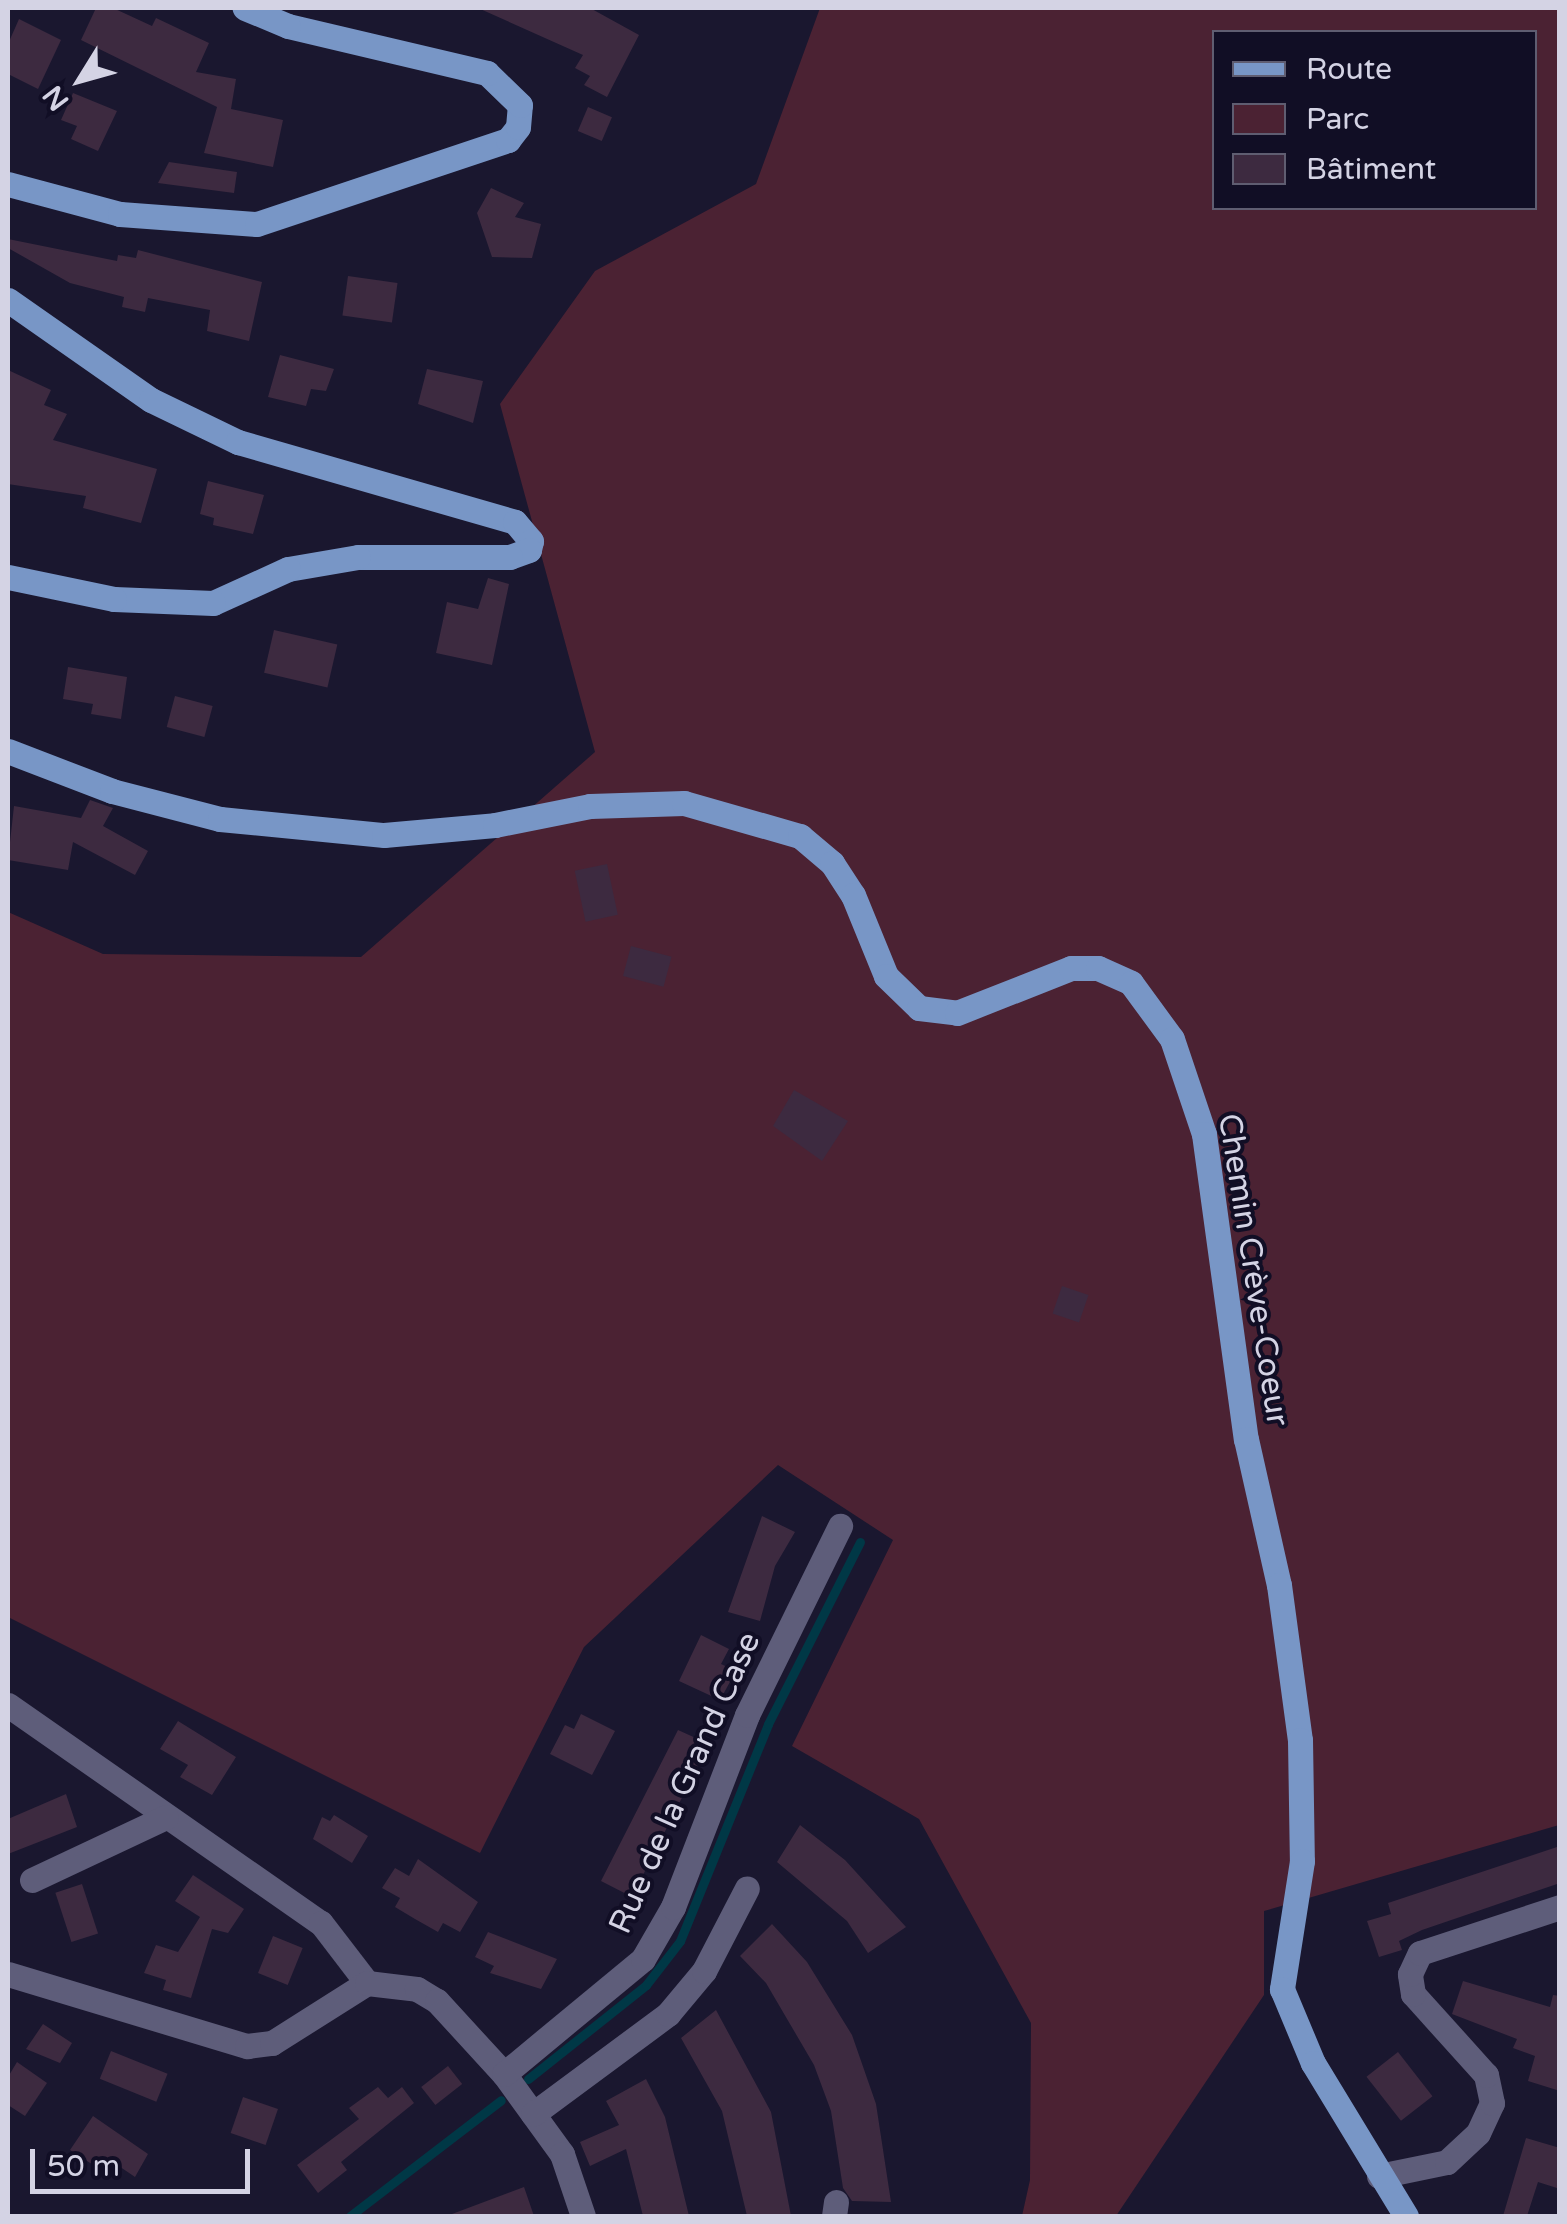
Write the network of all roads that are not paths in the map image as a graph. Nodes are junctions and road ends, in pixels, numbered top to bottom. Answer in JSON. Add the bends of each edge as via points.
{"nodes":[{"id":1,"x":245,"y":8,"type":"edge"},
{"id":2,"x":8,"y":184,"type":"edge"},
{"id":3,"x":8,"y":300,"type":"edge"},
{"id":4,"x":8,"y":576,"type":"edge"},
{"id":5,"x":8,"y":751,"type":"edge"},
{"id":6,"x":840,"y":1526,"type":"dead end"},
{"id":7,"x":8,"y":1705,"type":"edge"},
{"id":8,"x":166,"y":1816,"type":"junction"},
{"id":9,"x":32,"y":1880,"type":"dead end"},
{"id":10,"x":747,"y":1888,"type":"dead end"},
{"id":11,"x":1560,"y":1907,"type":"edge"},
{"id":12,"x":8,"y":1974,"type":"edge"},
{"id":13,"x":367,"y":1983,"type":"junction"},
{"id":14,"x":504,"y":2074,"type":"junction"},
{"id":15,"x":532,"y":2114,"type":"junction"},
{"id":16,"x":1378,"y":2176,"type":"junction"},
{"id":17,"x":583,"y":2216,"type":"edge"},
{"id":18,"x":1406,"y":2216,"type":"edge"}],
"edges":[{"from":1,"to":2,"type":"main road","via":[[288,26],[488,73],[520,105],[518,127],[508,140],[257,224],[120,214]]},
{"from":3,"to":4,"type":"main road","via":[[151,400],[238,442],[522,526],[529,550],[510,557],[358,557],[288,569],[214,603],[114,599]]},
{"from":5,"to":16,"type":"main road","name":"Chemin Crève-Coeur","via":[[112,791],[220,819],[384,835],[494,825],[590,806],[684,803],[800,836],[832,863],[853,894],[886,976],[919,1008],[957,1013],[1071,968],[1098,968],[1131,982],[1172,1039],[1204,1134],[1246,1439],[1280,1585],[1300,1740],[1302,1862],[1282,1989],[1293,2024]]},
{"from":6,"to":14,"type":"street","name":"Rue de la Grand Case","via":[[747,1715],[672,1907],[643,1959]]},
{"from":7,"to":8,"type":"street"},
{"from":8,"to":9,"type":"street"},
{"from":8,"to":13,"type":"street","via":[[321,1922]]},
{"from":10,"to":15,"type":"street","via":[[704,1971],[668,2014]]},
{"from":11,"to":16,"type":"street","via":[[1420,1953],[1410,1974],[1414,1994],[1486,2075],[1492,2103],[1478,2133],[1447,2162]]},
{"from":12,"to":13,"type":"street","via":[[247,2046],[272,2043]]},
{"from":13,"to":14,"type":"street","via":[[399,1983],[437,2001]]},
{"from":14,"to":15,"type":"street"},
{"from":15,"to":17,"type":"street","via":[[562,2154]]},
{"from":16,"to":18,"type":"main road"}]}
